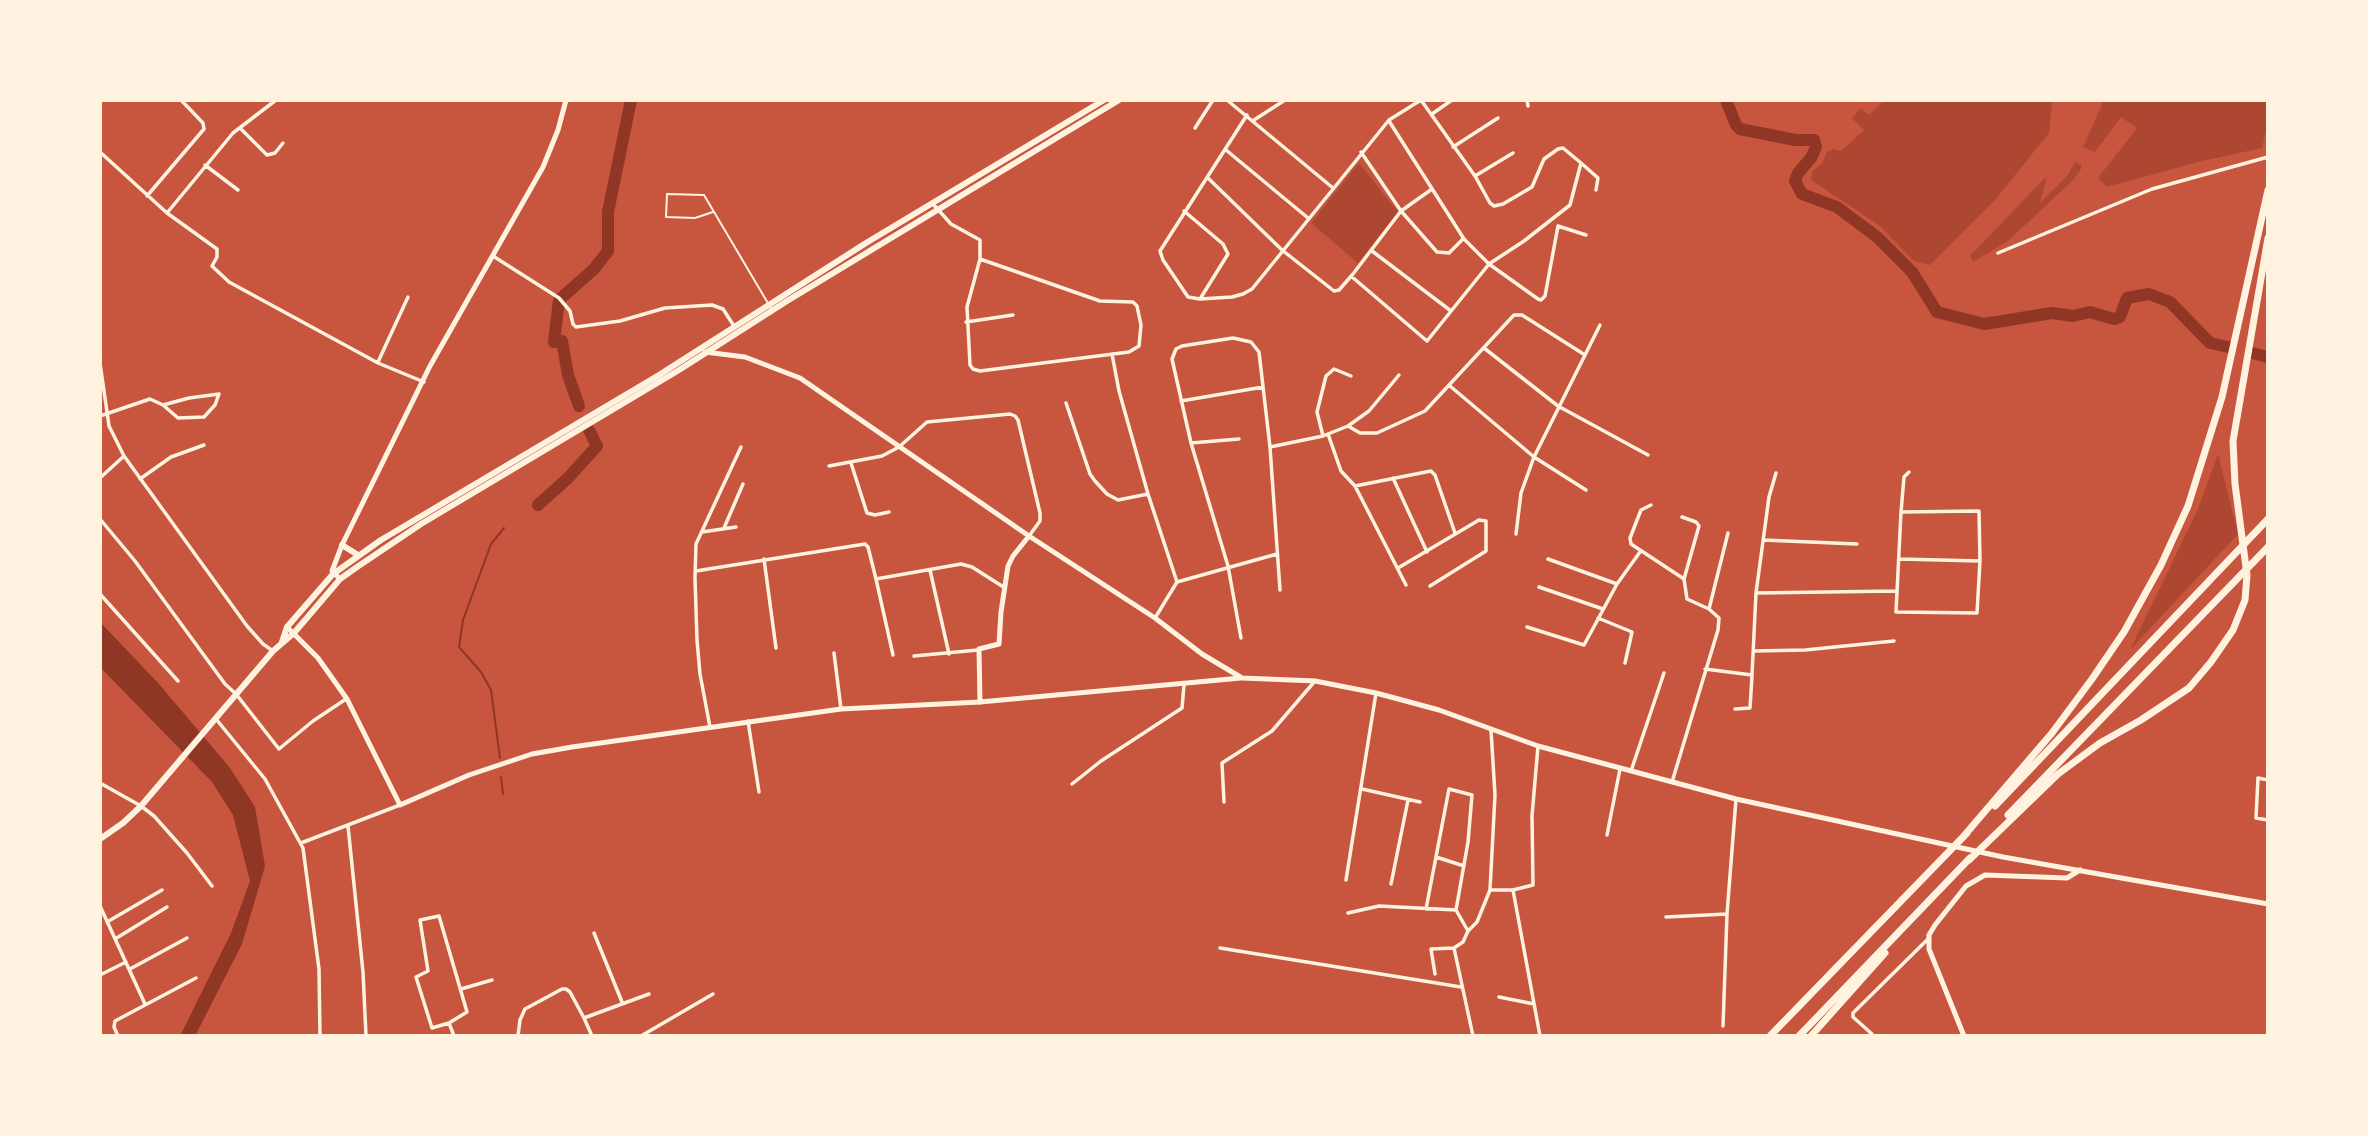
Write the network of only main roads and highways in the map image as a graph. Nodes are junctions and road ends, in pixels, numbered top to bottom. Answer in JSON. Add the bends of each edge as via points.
{"nodes":[{"id":1,"x":566,"y":100,"type":"edge"},
{"id":2,"x":1104,"y":100,"type":"edge"},
{"id":3,"x":1119,"y":100,"type":"edge"},
{"id":4,"x":2268,"y":190,"type":"edge"},
{"id":5,"x":2268,"y":238,"type":"edge"},
{"id":6,"x":770,"y":307,"type":"junction"},
{"id":7,"x":704,"y":351,"type":"junction"},
{"id":8,"x":583,"y":423,"type":"junction"},
{"id":9,"x":2268,"y":520,"type":"edge"},
{"id":10,"x":1029,"y":536,"type":"junction"},
{"id":11,"x":342,"y":545,"type":"junction"},
{"id":12,"x":2268,"y":547,"type":"edge"},
{"id":13,"x":359,"y":555,"type":"junction"},
{"id":14,"x":333,"y":573,"type":"junction"},
{"id":15,"x":340,"y":579,"type":"junction"},
{"id":16,"x":287,"y":627,"type":"junction"},
{"id":17,"x":294,"y":633,"type":"junction"},
{"id":18,"x":282,"y":642,"type":"junction"},
{"id":19,"x":1242,"y":678,"type":"junction"},
{"id":20,"x":980,"y":702,"type":"junction"},
{"id":21,"x":102,"y":836,"type":"edge"},
{"id":22,"x":1963,"y":836,"type":"junction"},
{"id":23,"x":1969,"y":860,"type":"junction"},
{"id":24,"x":2080,"y":870,"type":"junction"},
{"id":25,"x":1929,"y":901,"type":"junction"},
{"id":26,"x":2268,"y":904,"type":"edge"},
{"id":27,"x":1770,"y":1036,"type":"edge"},
{"id":28,"x":1799,"y":1036,"type":"edge"},
{"id":29,"x":1811,"y":1036,"type":"edge"},
{"id":30,"x":1964,"y":1036,"type":"edge"}],
"edges":[{"from":1,"to":11,"type":"main road","via":[[543,167],[435,356]]},
{"from":2,"to":6,"type":"highway"},
{"from":3,"to":6,"type":"highway"},
{"from":4,"to":22,"type":"highway","via":[[2219,410],[2188,506],[2161,565],[2092,679]]},
{"from":5,"to":23,"type":"highway","via":[[2233,441],[2248,575],[2245,600],[2233,630],[2189,688],[2058,774]]},
{"from":6,"to":7,"type":"highway"},
{"from":7,"to":8,"type":"highway"},
{"from":7,"to":10,"type":"main road","via":[[746,357],[800,379]]},
{"from":8,"to":13,"type":"highway"},
{"from":8,"to":15,"type":"highway"},
{"from":9,"to":22,"type":"highway"},
{"from":10,"to":19,"type":"main road"},
{"from":10,"to":20,"type":"main road","via":[[1008,566],[999,644],[979,649]]},
{"from":11,"to":13,"type":"highway"},
{"from":11,"to":14,"type":"main road"},
{"from":12,"to":23,"type":"highway"},
{"from":13,"to":14,"type":"highway"},
{"from":14,"to":15,"type":"main road"},
{"from":14,"to":16,"type":"highway"},
{"from":15,"to":17,"type":"highway"},
{"from":16,"to":17,"type":"main road"},
{"from":16,"to":18,"type":"highway"},
{"from":17,"to":18,"type":"highway"},
{"from":17,"to":20,"type":"main road","via":[[347,699],[400,805],[532,754],[841,709]]},
{"from":18,"to":21,"type":"highway","via":[[141,806]]},
{"from":19,"to":20,"type":"main road"},
{"from":19,"to":24,"type":"main road","via":[[1315,681],[1376,693],[1538,746],[1735,799]]},
{"from":22,"to":27,"type":"highway"},
{"from":23,"to":25,"type":"highway"},
{"from":24,"to":26,"type":"main road"},
{"from":24,"to":30,"type":"main road","via":[[2067,878],[1996,874],[1974,880],[1931,931],[1929,949]]},
{"from":25,"to":28,"type":"highway"},
{"from":25,"to":29,"type":"highway"}]}
